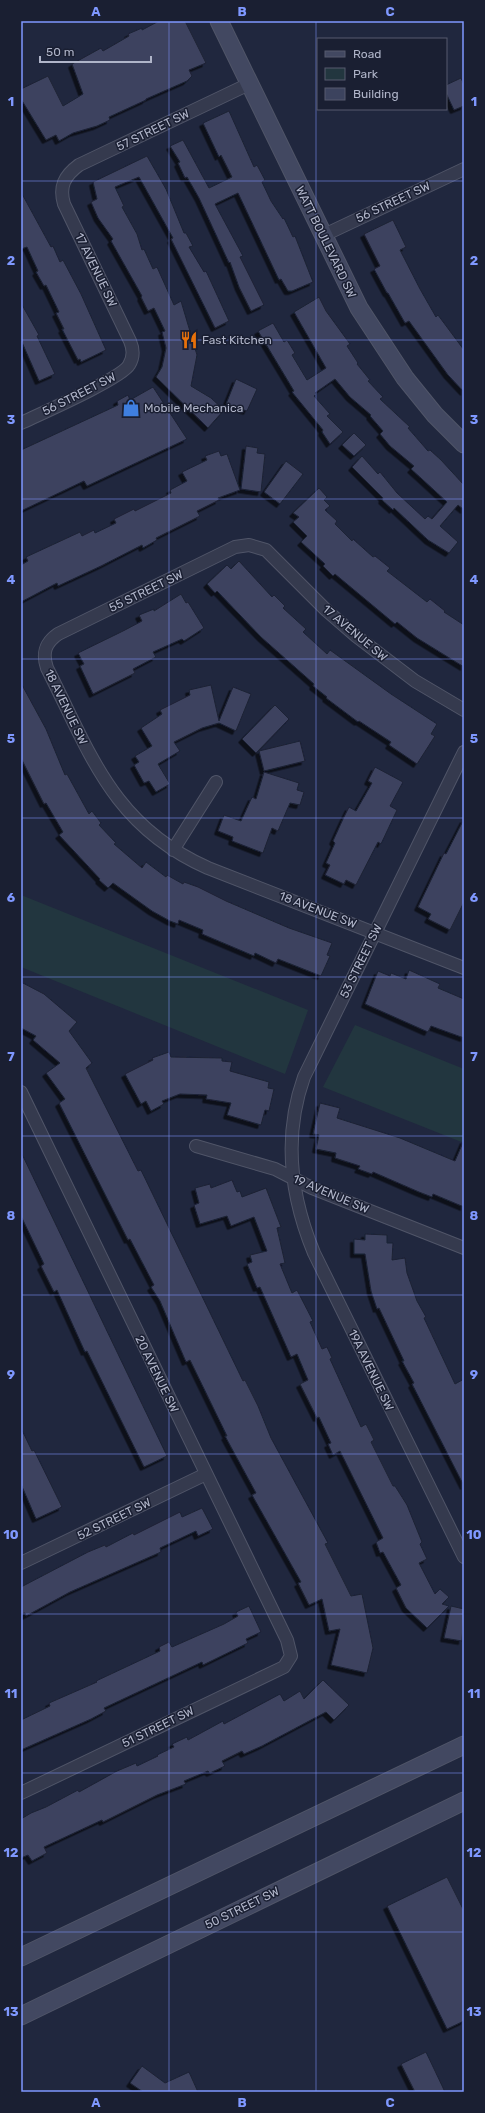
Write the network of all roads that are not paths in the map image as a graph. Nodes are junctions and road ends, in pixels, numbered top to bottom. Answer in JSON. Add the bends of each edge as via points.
{"nodes":[{"id":1,"x":218,"y":21,"type":"edge"},
{"id":2,"x":249,"y":84,"type":"junction"},
{"id":3,"x":464,"y":169,"type":"edge"},
{"id":4,"x":63,"y":182,"type":"joint"},
{"id":5,"x":322,"y":236,"type":"junction"},
{"id":6,"x":132,"y":358,"type":"joint"},
{"id":7,"x":21,"y":423,"type":"edge"},
{"id":8,"x":464,"y":444,"type":"edge"},
{"id":9,"x":255,"y":546,"type":"joint"},
{"id":10,"x":44,"y":650,"type":"joint"},
{"id":11,"x":464,"y":710,"type":"edge"},
{"id":12,"x":464,"y":752,"type":"edge"},
{"id":13,"x":216,"y":782,"type":"dead end"},
{"id":14,"x":173,"y":850,"type":"junction"},
{"id":15,"x":375,"y":932,"type":"junction"},
{"id":16,"x":464,"y":968,"type":"edge"},
{"id":17,"x":21,"y":1092,"type":"edge"},
{"id":18,"x":196,"y":1146,"type":"dead end"},
{"id":19,"x":292,"y":1178,"type":"junction"},
{"id":20,"x":464,"y":1248,"type":"edge"},
{"id":21,"x":206,"y":1474,"type":"junction"},
{"id":22,"x":464,"y":1557,"type":"edge"},
{"id":23,"x":21,"y":1563,"type":"edge"},
{"id":24,"x":291,"y":1656,"type":"joint"},
{"id":25,"x":464,"y":1745,"type":"edge"},
{"id":26,"x":21,"y":1793,"type":"edge"},
{"id":27,"x":464,"y":1800,"type":"edge"},
{"id":28,"x":21,"y":1958,"type":"edge"},
{"id":29,"x":21,"y":2016,"type":"edge"}],
"edges":[{"from":1,"to":2,"type":"main road","name":"WATT BOULEVARD SW"},
{"from":2,"to":4,"type":"street","name":"57 STREET SW","via":[[79,165]]},
{"from":2,"to":5,"type":"main road","name":"WATT BOULEVARD SW"},
{"from":3,"to":5,"type":"street","name":"56 STREET SW"},
{"from":4,"to":6,"type":"street","name":"17 AVENUE SW","via":[[61,196],[64,204],[130,341]]},
{"from":5,"to":8,"type":"main road","name":"WATT BOULEVARD SW","via":[[358,308],[382,345],[430,409]]},
{"from":6,"to":7,"type":"street","name":"56 STREET SW","via":[[125,370],[113,378]]},
{"from":9,"to":10,"type":"street","name":"55 STREET SW","via":[[235,547],[58,634]]},
{"from":9,"to":11,"type":"street","name":"17 AVENUE SW","via":[[266,550],[326,610],[386,660]]},
{"from":10,"to":14,"type":"street","name":"18 AVENUE SW","via":[[47,668],[106,784],[134,818],[160,842]]},
{"from":12,"to":15,"type":"street","name":"53 STREET SW"},
{"from":13,"to":14,"type":"street"},
{"from":14,"to":15,"type":"street","name":"18 AVENUE SW","via":[[208,868]]},
{"from":15,"to":16,"type":"street","name":"18 AVENUE SW"},
{"from":15,"to":19,"type":"street","name":"53 STREET SW","via":[[300,1089],[291,1139]]},
{"from":17,"to":21,"type":"street","name":"20 AVENUE SW"},
{"from":18,"to":19,"type":"street","name":"19 AVENUE SW","via":[[275,1169]]},
{"from":19,"to":20,"type":"street","name":"19 AVENUE SW"},
{"from":19,"to":22,"type":"street","name":"19A AVENUE SW","via":[[301,1219],[314,1252]]},
{"from":21,"to":23,"type":"street","name":"52 STREET SW"},
{"from":21,"to":24,"type":"street","name":"20 AVENUE SW","via":[[287,1640]]},
{"from":24,"to":26,"type":"street","name":"51 STREET SW","via":[[284,1667]]},
{"from":25,"to":28,"type":"main road"},
{"from":27,"to":29,"type":"main road","name":"50 STREET SW"}]}
